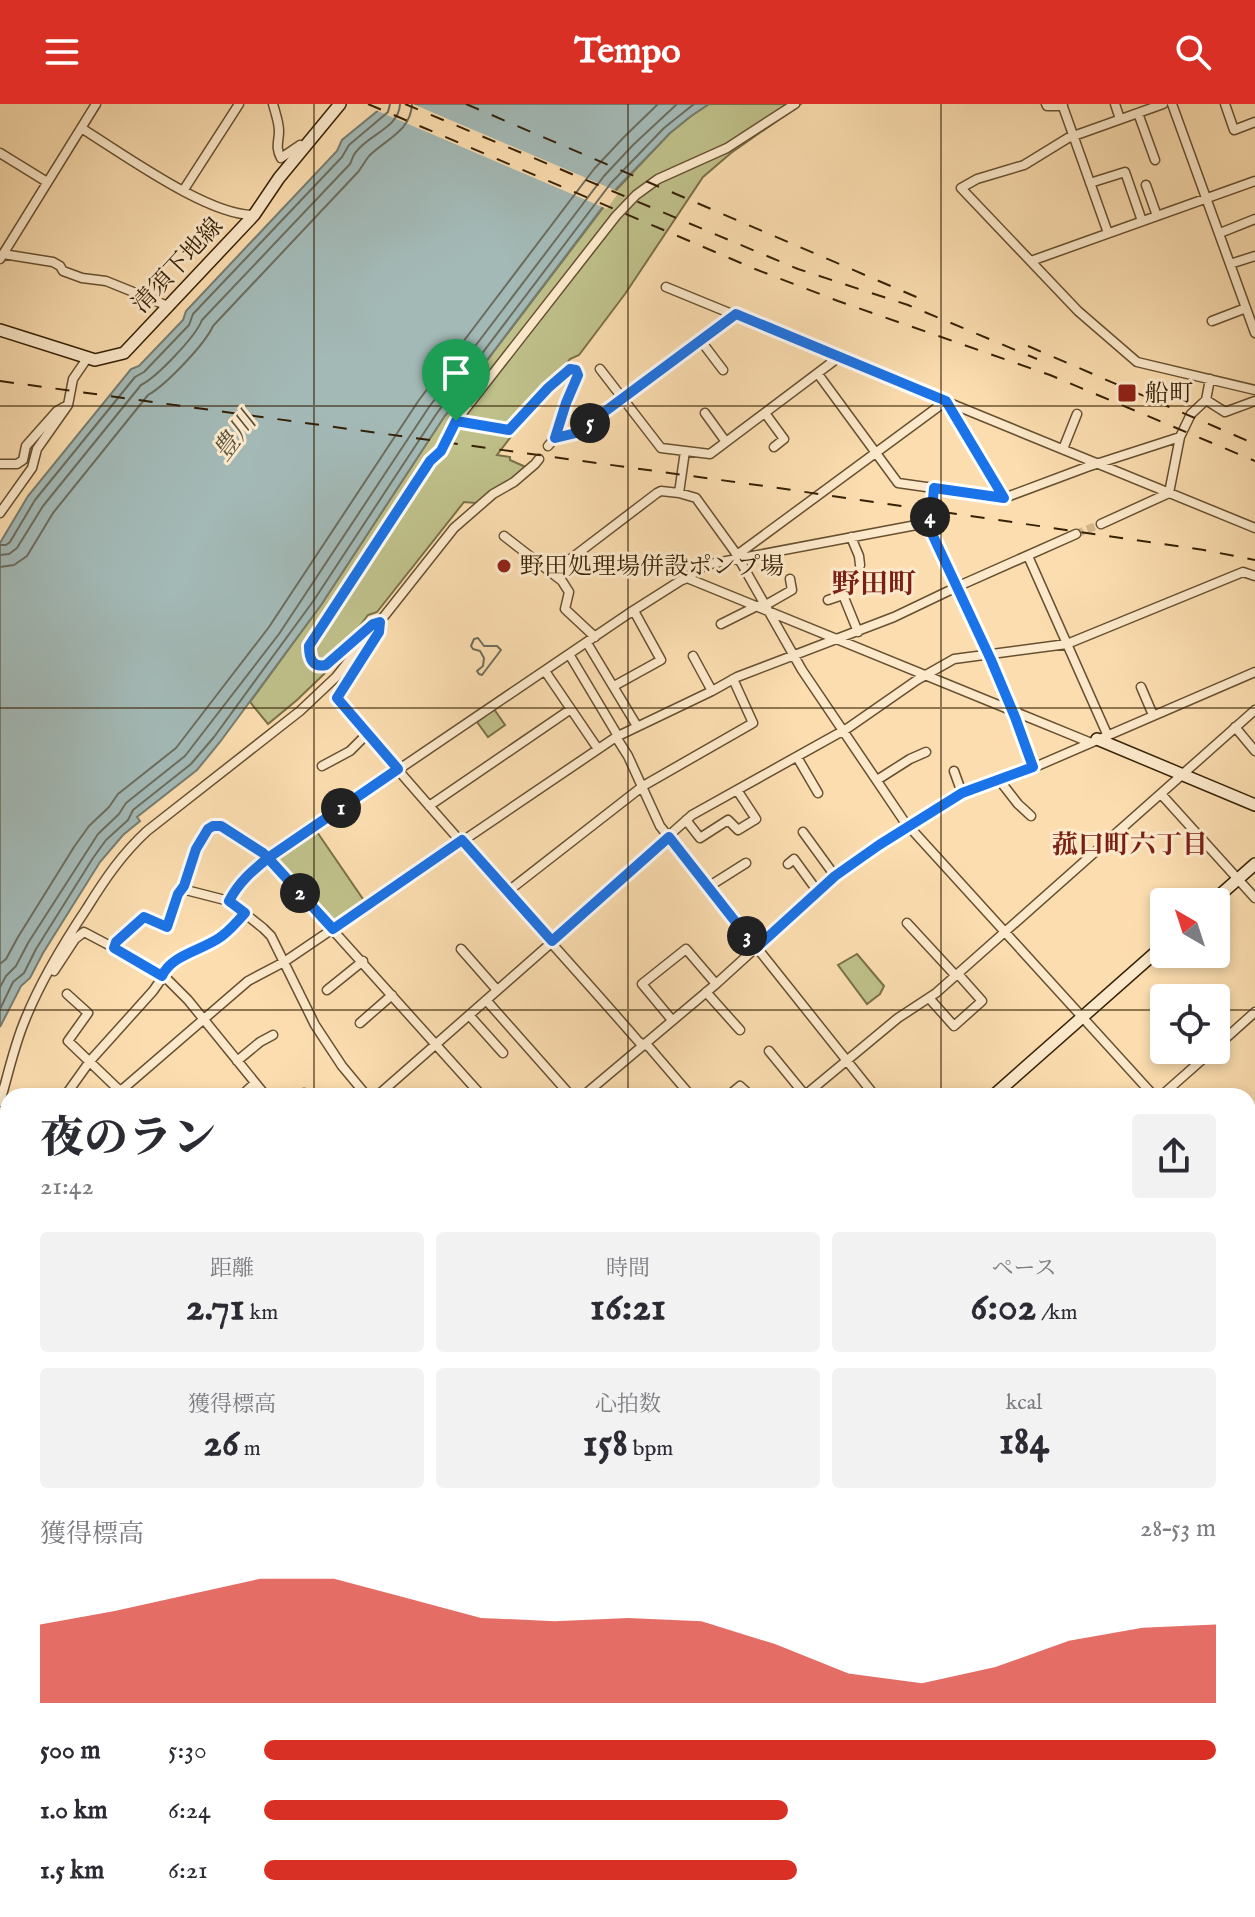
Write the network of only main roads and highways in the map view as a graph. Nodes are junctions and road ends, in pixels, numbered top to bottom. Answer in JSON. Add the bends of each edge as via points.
{"nodes":[{"id":1,"x":340,"y":104,"type":"edge"},
{"id":2,"x":0,"y":330,"type":"edge"},
{"id":3,"x":1098,"y":739,"type":"road end"},
{"id":4,"x":1255,"y":805,"type":"edge"},
{"id":5,"x":1255,"y":864,"type":"edge"},
{"id":6,"x":1228,"y":888,"type":"edge"},
{"id":7,"x":1150,"y":957,"type":"edge"},
{"id":8,"x":1002,"y":1088,"type":"edge"}],
"edges":[{"from":1,"to":2,"type":"main road","name":"清須下地線","via":[[254,215],[124,353],[95,360]]},
{"from":3,"to":4,"type":"main road"},
{"from":5,"to":6,"type":"main road"},
{"from":7,"to":8,"type":"main road"}]}
